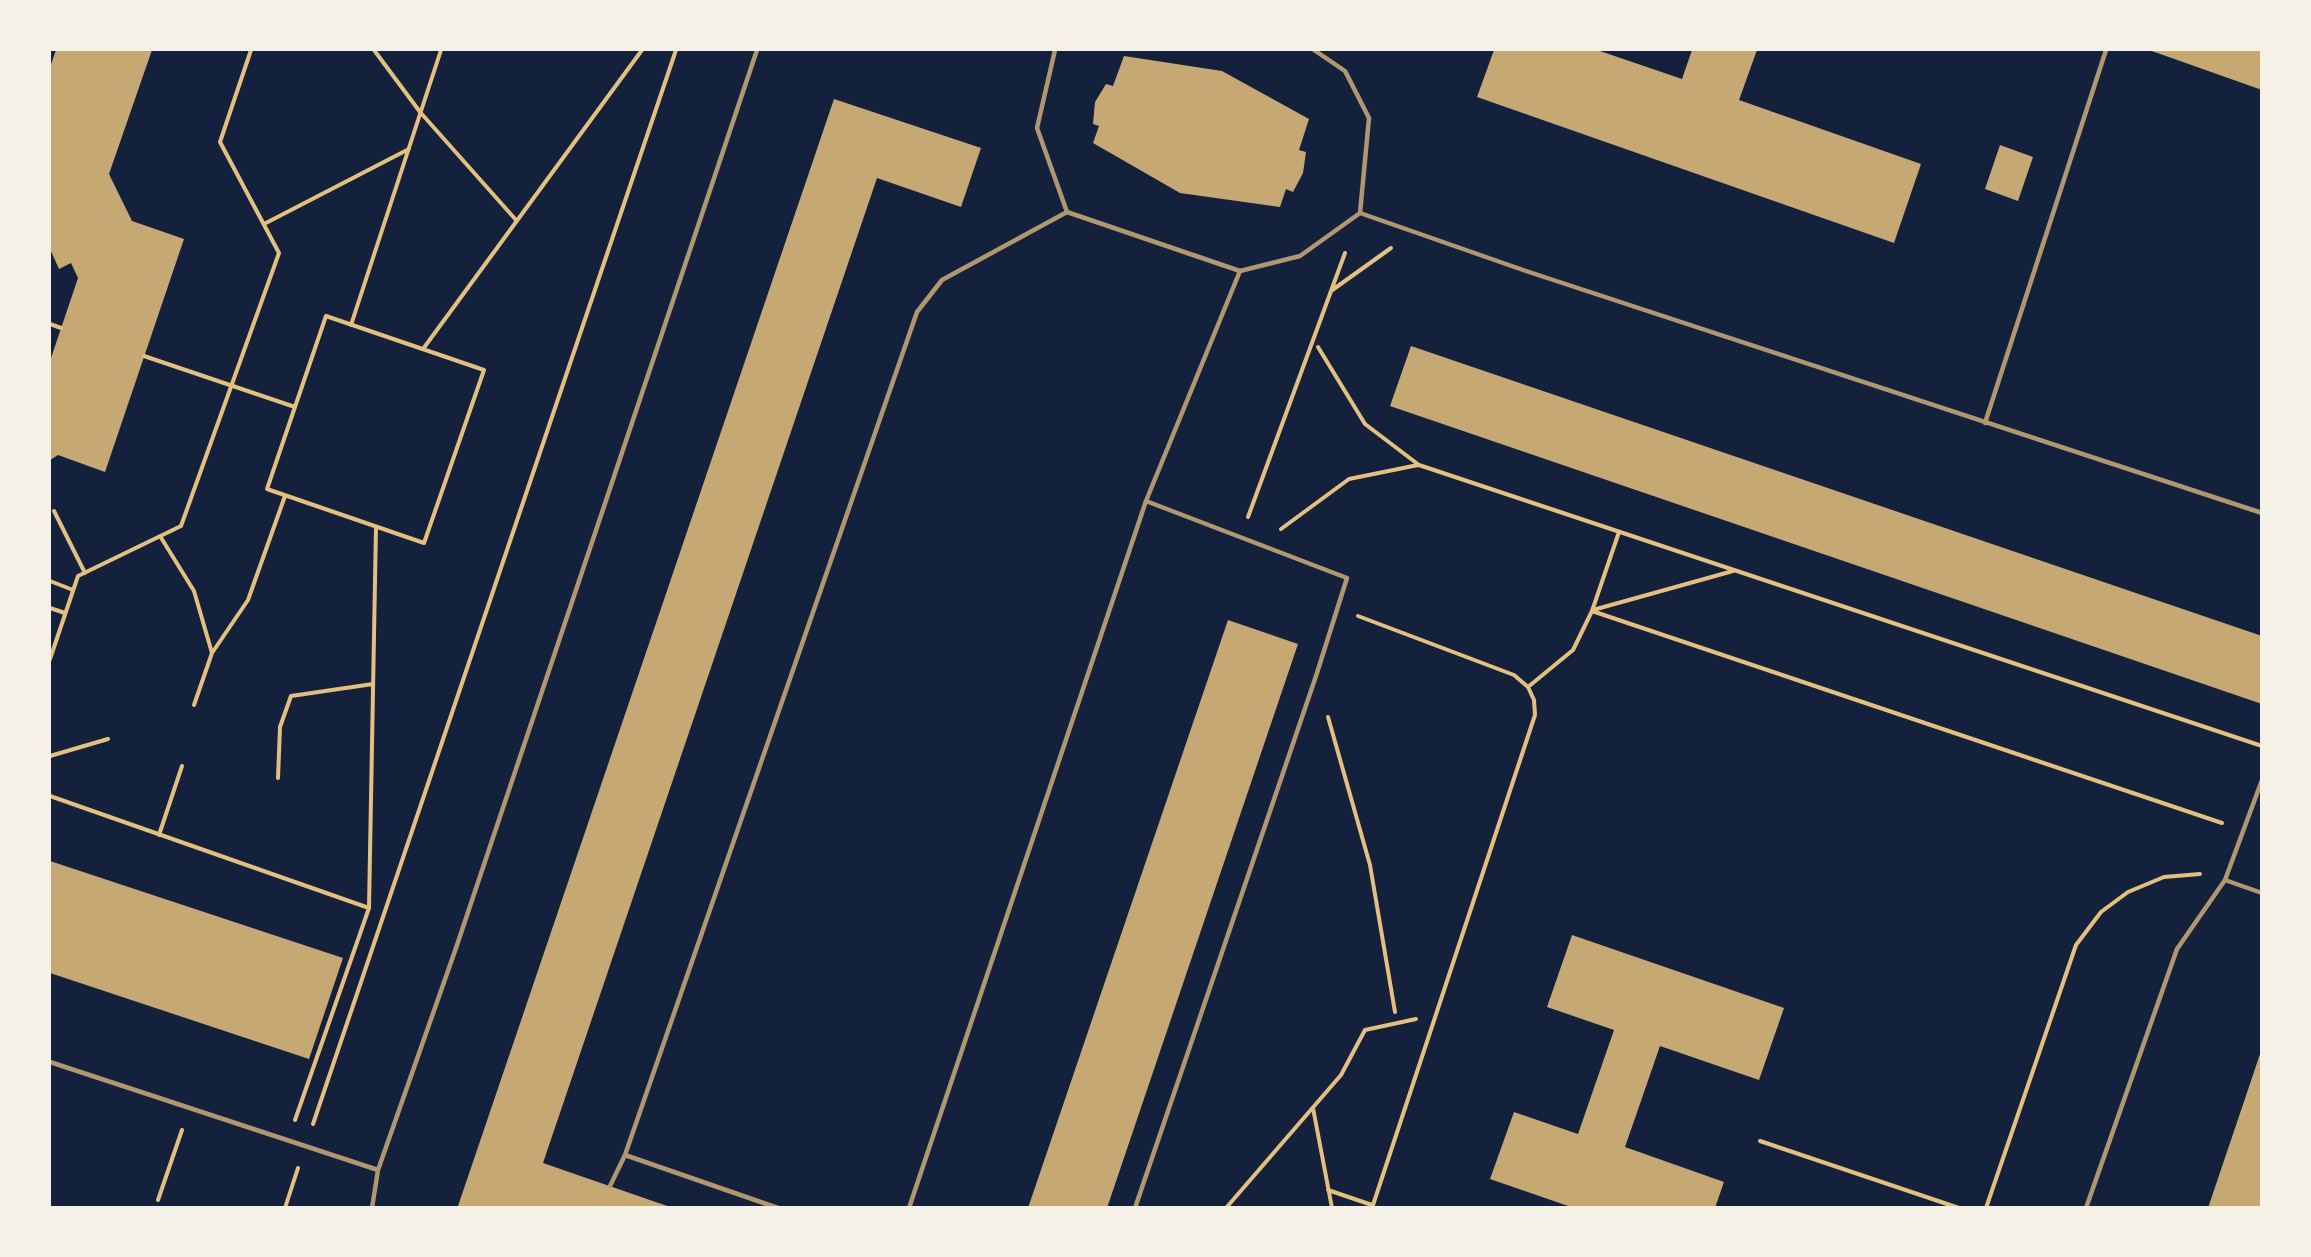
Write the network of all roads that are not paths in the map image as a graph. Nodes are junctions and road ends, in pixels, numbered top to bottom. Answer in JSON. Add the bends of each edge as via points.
{"nodes":[{"id":1,"x":757,"y":50,"type":"edge"},
{"id":2,"x":1055,"y":50,"type":"edge"},
{"id":3,"x":1314,"y":50,"type":"edge"},
{"id":4,"x":2106,"y":50,"type":"edge"},
{"id":5,"x":1067,"y":212,"type":"junction"},
{"id":6,"x":1360,"y":213,"type":"junction"},
{"id":7,"x":1240,"y":271,"type":"junction"},
{"id":8,"x":1985,"y":423,"type":"junction"},
{"id":9,"x":1146,"y":501,"type":"junction"},
{"id":10,"x":2262,"y":513,"type":"edge"},
{"id":11,"x":2262,"y":780,"type":"edge"},
{"id":12,"x":2225,"y":880,"type":"junction"},
{"id":13,"x":2262,"y":893,"type":"edge"},
{"id":14,"x":50,"y":1062,"type":"edge"},
{"id":15,"x":625,"y":1155,"type":"junction"},
{"id":16,"x":378,"y":1170,"type":"junction"},
{"id":17,"x":610,"y":1186,"type":"dead end"},
{"id":18,"x":372,"y":1208,"type":"edge"},
{"id":19,"x":778,"y":1208,"type":"edge"},
{"id":20,"x":909,"y":1208,"type":"edge"},
{"id":21,"x":1135,"y":1208,"type":"edge"},
{"id":22,"x":2086,"y":1208,"type":"edge"}],
"edges":[{"from":1,"to":16,"type":"lane"},
{"from":2,"to":5,"type":"lane","via":[[1038,128]]},
{"from":3,"to":6,"type":"lane","via":[[1345,70],[1369,118]]},
{"from":4,"to":8,"type":"lane"},
{"from":5,"to":7,"type":"lane"},
{"from":5,"to":15,"type":"lane","via":[[942,280],[917,312]]},
{"from":6,"to":7,"type":"lane","via":[[1300,256]]},
{"from":6,"to":8,"type":"lane"},
{"from":7,"to":9,"type":"lane"},
{"from":8,"to":10,"type":"lane"},
{"from":9,"to":20,"type":"lane"},
{"from":9,"to":21,"type":"lane","via":[[1347,578]]},
{"from":11,"to":12,"type":"lane"},
{"from":12,"to":13,"type":"lane"},
{"from":12,"to":22,"type":"lane","via":[[2177,949]]},
{"from":14,"to":16,"type":"lane"},
{"from":15,"to":17,"type":"lane"},
{"from":15,"to":19,"type":"lane"},
{"from":16,"to":18,"type":"lane"}]}
